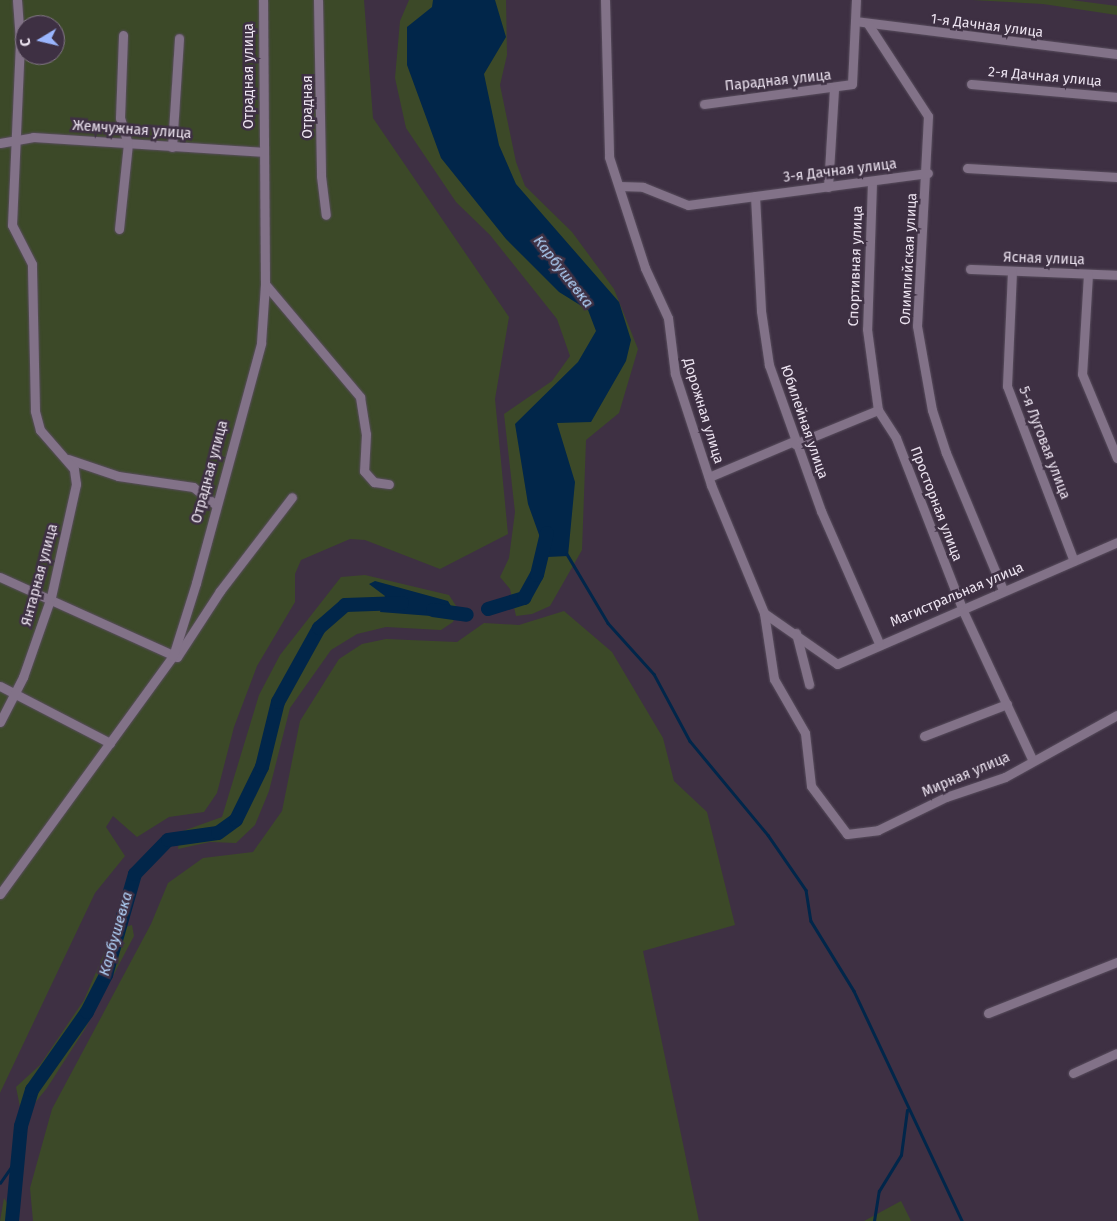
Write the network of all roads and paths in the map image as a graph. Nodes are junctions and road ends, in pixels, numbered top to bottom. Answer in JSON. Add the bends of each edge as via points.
{"nodes":[{"id":1,"x":17,"y":0,"type":"edge"},
{"id":2,"x":263,"y":0,"type":"edge"},
{"id":3,"x":318,"y":0,"type":"edge"},
{"id":4,"x":605,"y":0,"type":"edge"},
{"id":5,"x":856,"y":0,"type":"edge"},
{"id":6,"x":855,"y":21,"type":"junction"},
{"id":7,"x":868,"y":24,"type":"junction"},
{"id":8,"x":123,"y":35,"type":"dead end"},
{"id":9,"x":179,"y":38,"type":"dead end"},
{"id":10,"x":1117,"y":54,"type":"edge"},
{"id":11,"x":970,"y":84,"type":"dead end"},
{"id":12,"x":834,"y":89,"type":"junction"},
{"id":13,"x":1117,"y":97,"type":"edge"},
{"id":14,"x":704,"y":104,"type":"dead end"},
{"id":15,"x":16,"y":141,"type":"junction"},
{"id":16,"x":0,"y":143,"type":"edge"},
{"id":17,"x":128,"y":144,"type":"junction"},
{"id":18,"x":172,"y":146,"type":"junction"},
{"id":19,"x":262,"y":152,"type":"junction"},
{"id":20,"x":967,"y":168,"type":"dead end"},
{"id":21,"x":928,"y":173,"type":"junction"},
{"id":22,"x":1117,"y":177,"type":"edge"},
{"id":23,"x":872,"y":182,"type":"junction"},
{"id":24,"x":619,"y":186,"type":"junction"},
{"id":25,"x":828,"y":187,"type":"junction"},
{"id":26,"x":756,"y":196,"type":"junction"},
{"id":27,"x":326,"y":215,"type":"dead end"},
{"id":28,"x":120,"y":229,"type":"dead end"},
{"id":29,"x":970,"y":269,"type":"dead end"},
{"id":30,"x":1012,"y":271,"type":"junction"},
{"id":31,"x":1088,"y":274,"type":"junction"},
{"id":32,"x":1117,"y":275,"type":"edge"},
{"id":33,"x":265,"y":284,"type":"junction"},
{"id":34,"x":878,"y":410,"type":"junction"},
{"id":35,"x":795,"y":443,"type":"junction"},
{"id":36,"x":1117,"y":458,"type":"edge"},
{"id":37,"x":68,"y":459,"type":"junction"},
{"id":38,"x":709,"y":477,"type":"junction"},
{"id":39,"x":389,"y":484,"type":"dead end"},
{"id":40,"x":292,"y":497,"type":"dead end"},
{"id":41,"x":215,"y":504,"type":"junction"},
{"id":42,"x":1117,"y":542,"type":"edge"},
{"id":43,"x":1074,"y":561,"type":"junction"},
{"id":44,"x":0,"y":577,"type":"edge"},
{"id":45,"x":1003,"y":590,"type":"junction"},
{"id":46,"x":51,"y":597,"type":"junction"},
{"id":47,"x":963,"y":611,"type":"junction"},
{"id":48,"x":764,"y":613,"type":"junction"},
{"id":49,"x":796,"y":633,"type":"junction"},
{"id":50,"x":879,"y":643,"type":"junction"},
{"id":51,"x":173,"y":656,"type":"junction"},
{"id":52,"x":809,"y":684,"type":"dead end"},
{"id":53,"x":0,"y":686,"type":"edge"},
{"id":54,"x":15,"y":693,"type":"junction"},
{"id":55,"x":1007,"y":704,"type":"junction"},
{"id":56,"x":1117,"y":715,"type":"edge"},
{"id":57,"x":0,"y":722,"type":"edge"},
{"id":58,"x":924,"y":736,"type":"dead end"},
{"id":59,"x":110,"y":743,"type":"junction"},
{"id":60,"x":1032,"y":759,"type":"junction"},
{"id":61,"x":878,"y":830,"type":"joint"},
{"id":62,"x":0,"y":894,"type":"edge"},
{"id":63,"x":1117,"y":962,"type":"edge"},
{"id":64,"x":988,"y":1013,"type":"dead end"},
{"id":65,"x":1117,"y":1054,"type":"edge"},
{"id":66,"x":1073,"y":1073,"type":"dead end"}],
"edges":[{"from":1,"to":15,"type":"street"},
{"from":2,"to":19,"type":"street","name":"Отрадная улица"},
{"from":3,"to":27,"type":"street","name":"Отрадная","via":[[321,176]]},
{"from":4,"to":24,"type":"street","name":"Дорожная улица","via":[[609,157]]},
{"from":5,"to":6,"type":"street","name":"Парадная улица"},
{"from":6,"to":7,"type":"street","name":"1-я Дачная улица"},
{"from":6,"to":12,"type":"street","name":"Парадная улица","via":[[856,77],[852,84]]},
{"from":7,"to":10,"type":"street","name":"1-я Дачная улица"},
{"from":7,"to":21,"type":"street","name":"Олимпийская улица","via":[[928,116]]},
{"from":8,"to":17,"type":"street","via":[[120,118]]},
{"from":9,"to":18,"type":"street"},
{"from":11,"to":13,"type":"street","name":"2-я Дачная улица"},
{"from":12,"to":14,"type":"street","name":"Парадная улица"},
{"from":12,"to":25,"type":"street"},
{"from":15,"to":16,"type":"street","name":"Жемчужная улица"},
{"from":15,"to":17,"type":"street","name":"Жемчужная улица","via":[[33,137]]},
{"from":15,"to":37,"type":"street","via":[[12,226],[32,264],[35,411],[40,430]]},
{"from":17,"to":18,"type":"street","name":"Жемчужная улица"},
{"from":17,"to":28,"type":"street"},
{"from":18,"to":19,"type":"street","name":"Жемчужная улица"},
{"from":19,"to":33,"type":"street","name":"Отрадная улица"},
{"from":20,"to":22,"type":"street"},
{"from":21,"to":23,"type":"street","name":"3-я Дачная улица"},
{"from":21,"to":45,"type":"street","name":"Олимпийская улица","via":[[916,326],[932,410]]},
{"from":23,"to":25,"type":"street","name":"3-я Дачная улица"},
{"from":23,"to":34,"type":"street","name":"Спортивная улица","via":[[867,329]]},
{"from":24,"to":26,"type":"street","name":"3-я Дачная улица","via":[[643,188],[688,205]]},
{"from":24,"to":38,"type":"street","name":"Дорожная улица","via":[[644,268],[668,318],[675,374]]},
{"from":25,"to":26,"type":"street","name":"3-я Дачная улица"},
{"from":26,"to":35,"type":"street","name":"Юбилейная улица","via":[[763,339]]},
{"from":29,"to":30,"type":"street","name":"Ясная улица"},
{"from":30,"to":31,"type":"street","name":"Ясная улица"},
{"from":30,"to":43,"type":"street","name":"5-я Луговая улица","via":[[1007,386]]},
{"from":31,"to":32,"type":"street","name":"Ясная улица"},
{"from":31,"to":36,"type":"street","via":[[1082,374]]},
{"from":33,"to":39,"type":"street","via":[[360,397],[366,434],[364,471],[374,482]]},
{"from":33,"to":41,"type":"street","name":"Отрадная улица","via":[[261,343]]},
{"from":34,"to":35,"type":"street"},
{"from":34,"to":47,"type":"street","name":"Просторная улица","via":[[896,438]]},
{"from":35,"to":38,"type":"street"},
{"from":35,"to":50,"type":"street","name":"Юбилейная улица"},
{"from":37,"to":41,"type":"street","via":[[118,476],[193,488]]},
{"from":37,"to":46,"type":"street","name":"Янтарная улица","via":[[76,484]]},
{"from":38,"to":48,"type":"street","name":"Дорожная улица"},
{"from":40,"to":51,"type":"street","via":[[220,591],[177,657]]},
{"from":41,"to":51,"type":"street","name":"Отрадная улица"},
{"from":42,"to":43,"type":"street","name":"Магистральная улица"},
{"from":43,"to":45,"type":"street","name":"Магистральная улица"},
{"from":44,"to":46,"type":"street"},
{"from":45,"to":47,"type":"street","name":"Магистральная улица"},
{"from":46,"to":51,"type":"street"},
{"from":46,"to":54,"type":"street","name":"Янтарная улица"},
{"from":47,"to":50,"type":"street","name":"Магистральная улица"},
{"from":47,"to":55,"type":"street","name":"Просторная улица"},
{"from":48,"to":49,"type":"street"},
{"from":48,"to":61,"type":"street","name":"Дорожная улица","via":[[774,679],[805,732],[811,786],[847,834]]},
{"from":49,"to":50,"type":"street","name":"Магистральная улица","via":[[837,664]]},
{"from":49,"to":52,"type":"street"},
{"from":51,"to":59,"type":"street","name":"Отрадная улица"},
{"from":53,"to":54,"type":"street"},
{"from":54,"to":57,"type":"street","name":"Янтарная улица"},
{"from":54,"to":59,"type":"street"},
{"from":55,"to":58,"type":"street"},
{"from":55,"to":60,"type":"street","name":"Просторная улица"},
{"from":56,"to":60,"type":"street","name":"Мирная улица"},
{"from":59,"to":62,"type":"street","name":"Отрадная улица"},
{"from":60,"to":61,"type":"street","name":"Мирная улица","via":[[1006,777],[946,797]]},
{"from":63,"to":64,"type":"street"},
{"from":65,"to":66,"type":"street"}]}
